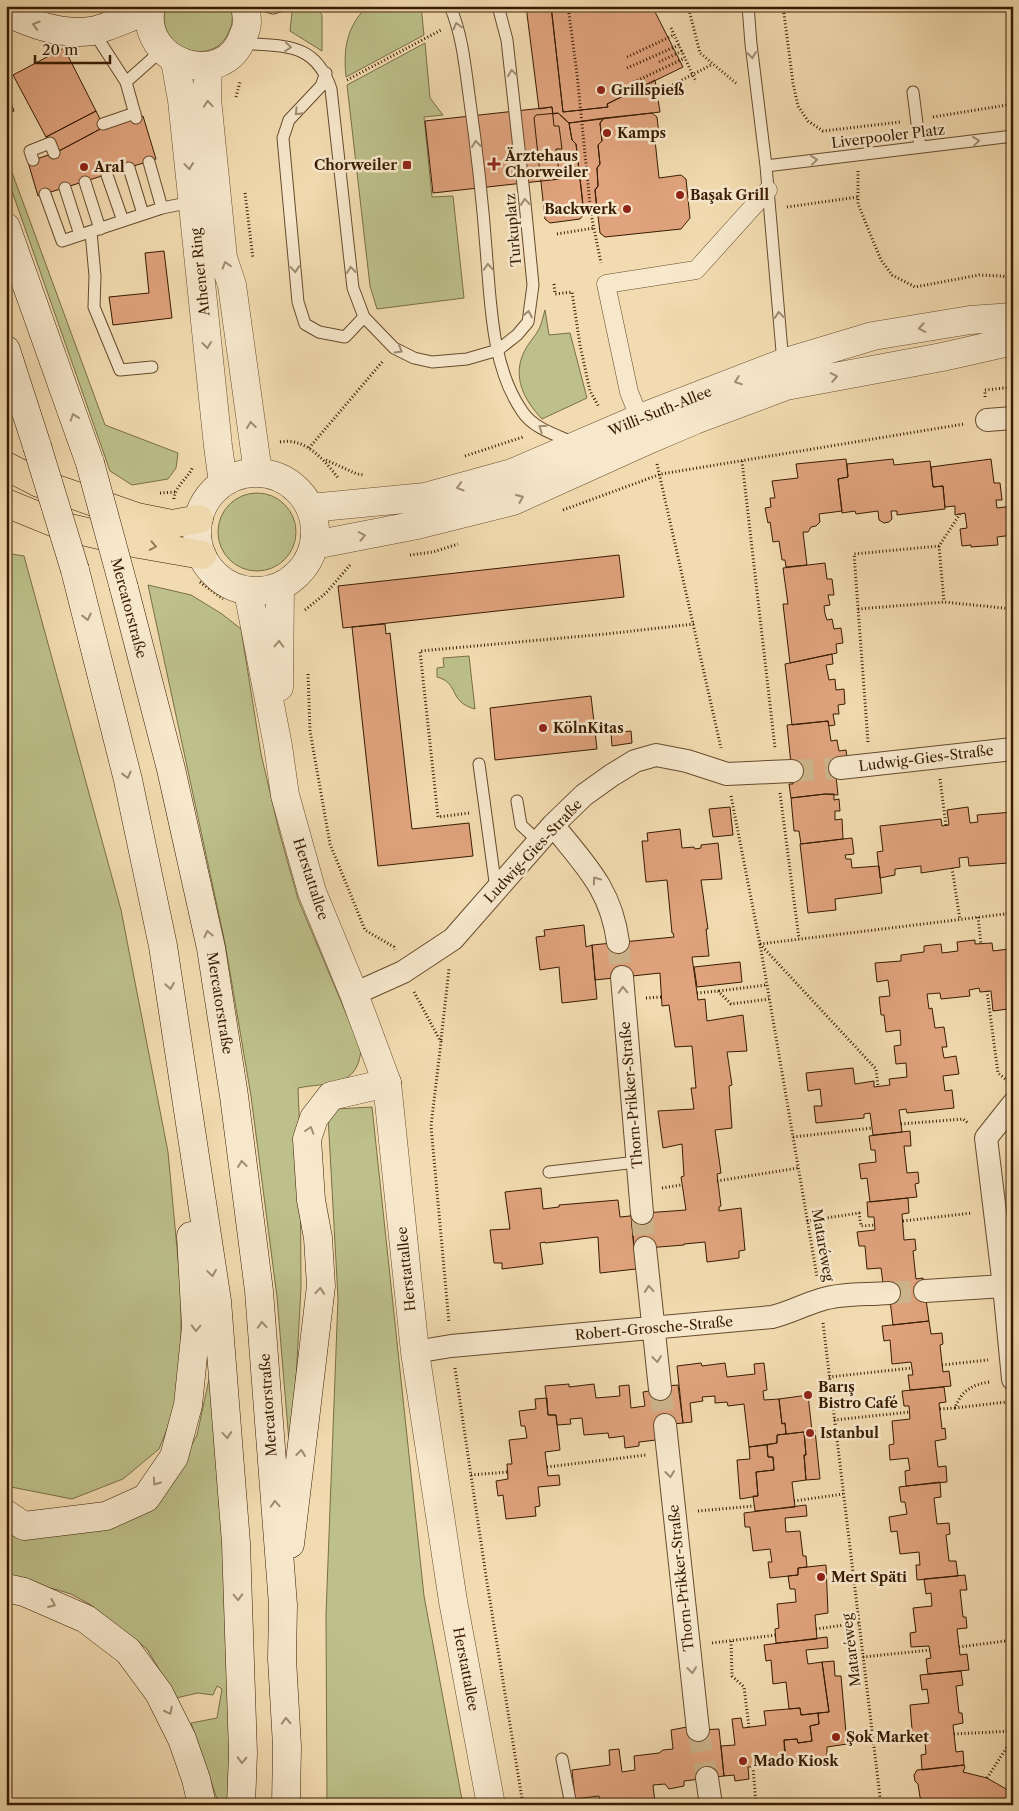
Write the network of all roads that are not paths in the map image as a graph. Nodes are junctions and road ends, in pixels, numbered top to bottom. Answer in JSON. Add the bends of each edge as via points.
{"nodes":[{"id":1,"x":246,"y":6,"type":"edge"},
{"id":2,"x":266,"y":6,"type":"edge"},
{"id":3,"x":280,"y":6,"type":"edge"},
{"id":4,"x":450,"y":6,"type":"edge"},
{"id":5,"x":498,"y":6,"type":"edge"},
{"id":6,"x":748,"y":6,"type":"edge"},
{"id":7,"x":150,"y":8,"type":"edge"},
{"id":8,"x":6,"y":12,"type":"edge"},
{"id":9,"x":93,"y":31,"type":"junction"},
{"id":10,"x":241,"y":43,"type":"junction"},
{"id":11,"x":168,"y":55,"type":"junction"},
{"id":12,"x":208,"y":66,"type":"junction"},
{"id":13,"x":326,"y":73,"type":"junction"},
{"id":14,"x":126,"y":82,"type":"junction"},
{"id":15,"x":913,"y":92,"type":"dead end"},
{"id":16,"x":111,"y":123,"type":"dead end"},
{"id":17,"x":1013,"y":136,"type":"edge"},
{"id":18,"x":920,"y":148,"type":"junction"},
{"id":19,"x":54,"y":153,"type":"dead end"},
{"id":20,"x":33,"y":160,"type":"dead end"},
{"id":21,"x":149,"y":162,"type":"dead end"},
{"id":22,"x":766,"y":166,"type":"junction"},
{"id":23,"x":128,"y":168,"type":"dead end"},
{"id":24,"x":108,"y":175,"type":"dead end"},
{"id":25,"x":85,"y":182,"type":"dead end"},
{"id":26,"x":65,"y":188,"type":"dead end"},
{"id":27,"x":768,"y":190,"type":"junction"},
{"id":28,"x":45,"y":194,"type":"dead end"},
{"id":29,"x":192,"y":202,"type":"junction"},
{"id":30,"x":162,"y":208,"type":"junction"},
{"id":31,"x":142,"y":214,"type":"junction"},
{"id":32,"x":123,"y":221,"type":"junction"},
{"id":33,"x":6,"y":227,"type":"edge"},
{"id":34,"x":90,"y":232,"type":"junction"},
{"id":35,"x":364,"y":317,"type":"junction"},
{"id":36,"x":1013,"y":317,"type":"edge"},
{"id":37,"x":1013,"y":341,"type":"edge"},
{"id":38,"x":6,"y":350,"type":"edge"},
{"id":39,"x":498,"y":350,"type":"junction"},
{"id":40,"x":152,"y":367,"type":"dead end"},
{"id":41,"x":785,"y":375,"type":"junction"},
{"id":42,"x":1013,"y":418,"type":"edge"},
{"id":43,"x":987,"y":420,"type":"road end"},
{"id":44,"x":644,"y":429,"type":"junction"},
{"id":45,"x":588,"y":440,"type":"junction"},
{"id":46,"x":6,"y":466,"type":"edge"},
{"id":47,"x":258,"y":473,"type":"junction"},
{"id":48,"x":223,"y":483,"type":"junction"},
{"id":49,"x":6,"y":503,"type":"edge"},
{"id":50,"x":310,"y":508,"type":"junction"},
{"id":51,"x":199,"y":519,"type":"junction"},
{"id":52,"x":314,"y":545,"type":"junction"},
{"id":53,"x":202,"y":555,"type":"junction"},
{"id":54,"x":280,"y":586,"type":"junction"},
{"id":55,"x":248,"y":590,"type":"junction"},
{"id":56,"x":278,"y":746,"type":"junction"},
{"id":57,"x":1013,"y":749,"type":"edge"},
{"id":58,"x":479,"y":764,"type":"dead end"},
{"id":59,"x":840,"y":768,"type":"tunnel mouth"},
{"id":60,"x":784,"y":771,"type":"tunnel mouth"},
{"id":61,"x":517,"y":800,"type":"dead end"},
{"id":62,"x":553,"y":825,"type":"junction"},
{"id":63,"x":539,"y":842,"type":"junction"},
{"id":64,"x":496,"y":890,"type":"junction"},
{"id":65,"x":618,"y":942,"type":"tunnel mouth"},
{"id":66,"x":622,"y":977,"type":"tunnel mouth"},
{"id":67,"x":354,"y":994,"type":"junction"},
{"id":68,"x":178,"y":1035,"type":"junction"},
{"id":69,"x":387,"y":1083,"type":"junction"},
{"id":70,"x":1013,"y":1104,"type":"edge"},
{"id":71,"x":638,"y":1162,"type":"junction"},
{"id":72,"x":549,"y":1172,"type":"dead end"},
{"id":73,"x":642,"y":1213,"type":"tunnel mouth"},
{"id":74,"x":645,"y":1248,"type":"tunnel mouth"},
{"id":75,"x":1004,"y":1286,"type":"junction"},
{"id":76,"x":925,"y":1291,"type":"tunnel mouth"},
{"id":77,"x":889,"y":1293,"type":"tunnel mouth"},
{"id":78,"x":653,"y":1329,"type":"junction"},
{"id":79,"x":415,"y":1352,"type":"junction"},
{"id":80,"x":1012,"y":1372,"type":"edge"},
{"id":81,"x":660,"y":1390,"type":"tunnel mouth"},
{"id":82,"x":665,"y":1425,"type":"tunnel mouth"},
{"id":83,"x":12,"y":1522,"type":"edge"},
{"id":84,"x":12,"y":1593,"type":"edge"},
{"id":85,"x":283,"y":1605,"type":"junction"},
{"id":86,"x":698,"y":1730,"type":"tunnel mouth"},
{"id":87,"x":562,"y":1759,"type":"dead end"},
{"id":88,"x":707,"y":1778,"type":"tunnel mouth"},
{"id":89,"x":202,"y":1805,"type":"edge"},
{"id":90,"x":241,"y":1805,"type":"edge"},
{"id":91,"x":286,"y":1805,"type":"edge"},
{"id":92,"x":492,"y":1805,"type":"edge"},
{"id":93,"x":571,"y":1805,"type":"edge"},
{"id":94,"x":711,"y":1805,"type":"edge"}],
"edges":[{"from":1,"to":10,"type":"main road","via":[[248,23]]},
{"from":2,"to":3,"type":"lane"},
{"from":39,"to":4,"type":"lane","name":"Turkuplatz","one_way":true,"via":[[490,300],[476,148],[462,48],[457,21]]},
{"from":39,"to":5,"type":"lane","name":"Turkuplatz","one_way":true,"via":[[528,322],[533,285],[516,106],[507,40]]},
{"from":6,"to":22,"type":"lane","one_way":true},
{"from":7,"to":9,"type":"main road"},
{"from":7,"to":11,"type":"main road","name":"Athener Ring","via":[[154,38]]},
{"from":9,"to":8,"type":"main road","one_way":true,"via":[[63,32],[34,25]]},
{"from":9,"to":14,"type":"lane"},
{"from":10,"to":12,"type":"main road","via":[[227,58]]},
{"from":10,"to":13,"type":"lane","name":"Turkuplatz","one_way":true,"via":[[296,48],[317,61]]},
{"from":11,"to":12,"type":"main road","via":[[191,66]]},
{"from":11,"to":14,"type":"lane"},
{"from":11,"to":29,"type":"main road","name":"Athener Ring","one_way":true,"via":[[182,100]]},
{"from":47,"to":12,"type":"main road","name":"Athener Ring","one_way":true,"via":[[232,285],[224,258],[207,99]]},
{"from":35,"to":13,"type":"lane","name":"Turkuplatz","one_way":true,"via":[[354,288],[331,89]]},
{"from":13,"to":35,"type":"lane","one_way":true,"via":[[321,86],[289,120],[283,138],[298,302],[305,324],[319,332],[345,336]]},
{"from":14,"to":16,"type":"lane","via":[[136,116]]},
{"from":15,"to":18,"type":"lane"},
{"from":18,"to":17,"type":"lane","name":"Liverpooler Platz","one_way":true},
{"from":22,"to":18,"type":"lane","name":"Liverpooler Platz","one_way":true},
{"from":19,"to":20,"type":"lane","via":[[50,143],[30,151]]},
{"from":21,"to":30,"type":"lane"},
{"from":22,"to":27,"type":"lane"},
{"from":23,"to":31,"type":"lane"},
{"from":24,"to":32,"type":"lane"},
{"from":25,"to":34,"type":"lane"},
{"from":26,"to":34,"type":"lane"},
{"from":41,"to":27,"type":"lane","one_way":true},
{"from":27,"to":44,"type":"street","via":[[696,270],[606,284],[629,392]]},
{"from":28,"to":34,"type":"lane","via":[[62,241]]},
{"from":29,"to":30,"type":"lane"},
{"from":29,"to":48,"type":"main road","name":"Athener Ring","one_way":true},
{"from":30,"to":31,"type":"lane"},
{"from":31,"to":32,"type":"lane"},
{"from":32,"to":34,"type":"lane"},
{"from":85,"to":33,"type":"main road","name":"Mercatorstraße","one_way":true,"bridge":true,"via":[[259,1291],[212,948],[171,770],[90,463]]},
{"from":34,"to":40,"type":"lane","via":[[95,276],[94,306],[120,370]]},
{"from":35,"to":39,"type":"lane","name":"Turkuplatz","one_way":true,"via":[[394,348],[414,358],[432,362],[467,359]]},
{"from":36,"to":41,"type":"main road","name":"Willi-Suth-Allee","one_way":true,"via":[[970,320],[873,336]]},
{"from":41,"to":37,"type":"main road","name":"Willi-Suth-Allee","one_way":true,"via":[[942,358]]},
{"from":38,"to":68,"type":"main road","one_way":true,"bridge":true,"via":[[75,570],[128,780]]},
{"from":45,"to":39,"type":"lane","name":"Turkuplatz","one_way":true,"via":[[570,441],[544,430],[522,413],[507,383]]},
{"from":41,"to":44,"type":"main road","name":"Willi-Suth-Allee","via":[[695,420]]},
{"from":42,"to":43,"type":"street"},
{"from":44,"to":45,"type":"main road","name":"Willi-Suth-Allee"},
{"from":52,"to":44,"type":"main road","name":"Willi-Suth-Allee","one_way":true,"via":[[417,525],[513,501]]},
{"from":45,"to":50,"type":"main road","name":"Willi-Suth-Allee","one_way":true,"via":[[512,473],[425,498]]},
{"from":46,"to":51,"type":"highway","via":[[39,483],[137,517],[172,524]]},
{"from":47,"to":48,"type":"main road"},
{"from":47,"to":50,"type":"main road","via":[[289,483],[302,494]]},
{"from":48,"to":51,"type":"main road","via":[[212,493]]},
{"from":49,"to":53,"type":"highway","one_way":true,"via":[[65,527]]},
{"from":50,"to":52,"type":"main road","via":[[316,532]]},
{"from":51,"to":53,"type":"main road","via":[[198,543]]},
{"from":52,"to":54,"type":"main road","via":[[296,576]]},
{"from":53,"to":55,"type":"main road","via":[[216,575],[231,585]]},
{"from":54,"to":55,"type":"main road"},
{"from":56,"to":54,"type":"main road","name":"Herstattallee","one_way":true},
{"from":55,"to":56,"type":"main road","name":"Herstattallee"},
{"from":56,"to":67,"type":"main road","name":"Herstattallee","via":[[285,795],[312,892]]},
{"from":57,"to":59,"type":"street","name":"Ludwig-Gies-Straße"},
{"from":58,"to":64,"type":"lane"},
{"from":60,"to":62,"type":"street","name":"Ludwig-Gies-Straße","via":[[726,774],[656,755],[635,761],[612,775],[584,795]]},
{"from":61,"to":63,"type":"lane","via":[[521,824]]},
{"from":62,"to":63,"type":"street","name":"Ludwig-Gies-Straße"},
{"from":65,"to":62,"type":"street","one_way":true,"via":[[609,902],[598,881]]},
{"from":63,"to":64,"type":"street","name":"Ludwig-Gies-Straße"},
{"from":64,"to":67,"type":"street","name":"Ludwig-Gies-Straße","via":[[453,939],[403,972]]},
{"from":71,"to":66,"type":"street","name":"Thorn-Prikker-Straße","one_way":true},
{"from":67,"to":69,"type":"main road","name":"Herstattallee"},
{"from":68,"to":83,"type":"main road","one_way":true,"via":[[196,1327],[188,1405],[174,1457],[146,1498],[106,1516]]},
{"from":68,"to":90,"type":"main road","one_way":true,"via":[[217,1301],[236,1543],[243,1752]]},
{"from":69,"to":79,"type":"main road","name":"Herstattallee"},
{"from":85,"to":69,"type":"main road","one_way":true,"via":[[321,1286],[308,1139],[314,1118],[331,1096]]},
{"from":70,"to":75,"type":"street","via":[[986,1138]]},
{"from":71,"to":72,"type":"lane"},
{"from":71,"to":73,"type":"street","name":"Thorn-Prikker-Straße"},
{"from":78,"to":74,"type":"street","one_way":true},
{"from":75,"to":76,"type":"street"},
{"from":75,"to":80,"type":"street"},
{"from":77,"to":78,"type":"street","name":"Robert-Grosche-Straße","via":[[820,1300],[772,1317]]},
{"from":78,"to":79,"type":"street","name":"Robert-Grosche-Straße","via":[[451,1346]]},
{"from":78,"to":81,"type":"street","one_way":true},
{"from":79,"to":92,"type":"main road","name":"Herstattallee","via":[[453,1601]]},
{"from":82,"to":86,"type":"street","name":"Thorn-Prikker-Straße","one_way":true},
{"from":84,"to":89,"type":"main road","one_way":true,"via":[[86,1619],[128,1651],[160,1693],[182,1739]]},
{"from":91,"to":85,"type":"main road","name":"Mercatorstraße","one_way":true},
{"from":87,"to":93,"type":"lane"},
{"from":88,"to":94,"type":"street"}]}
